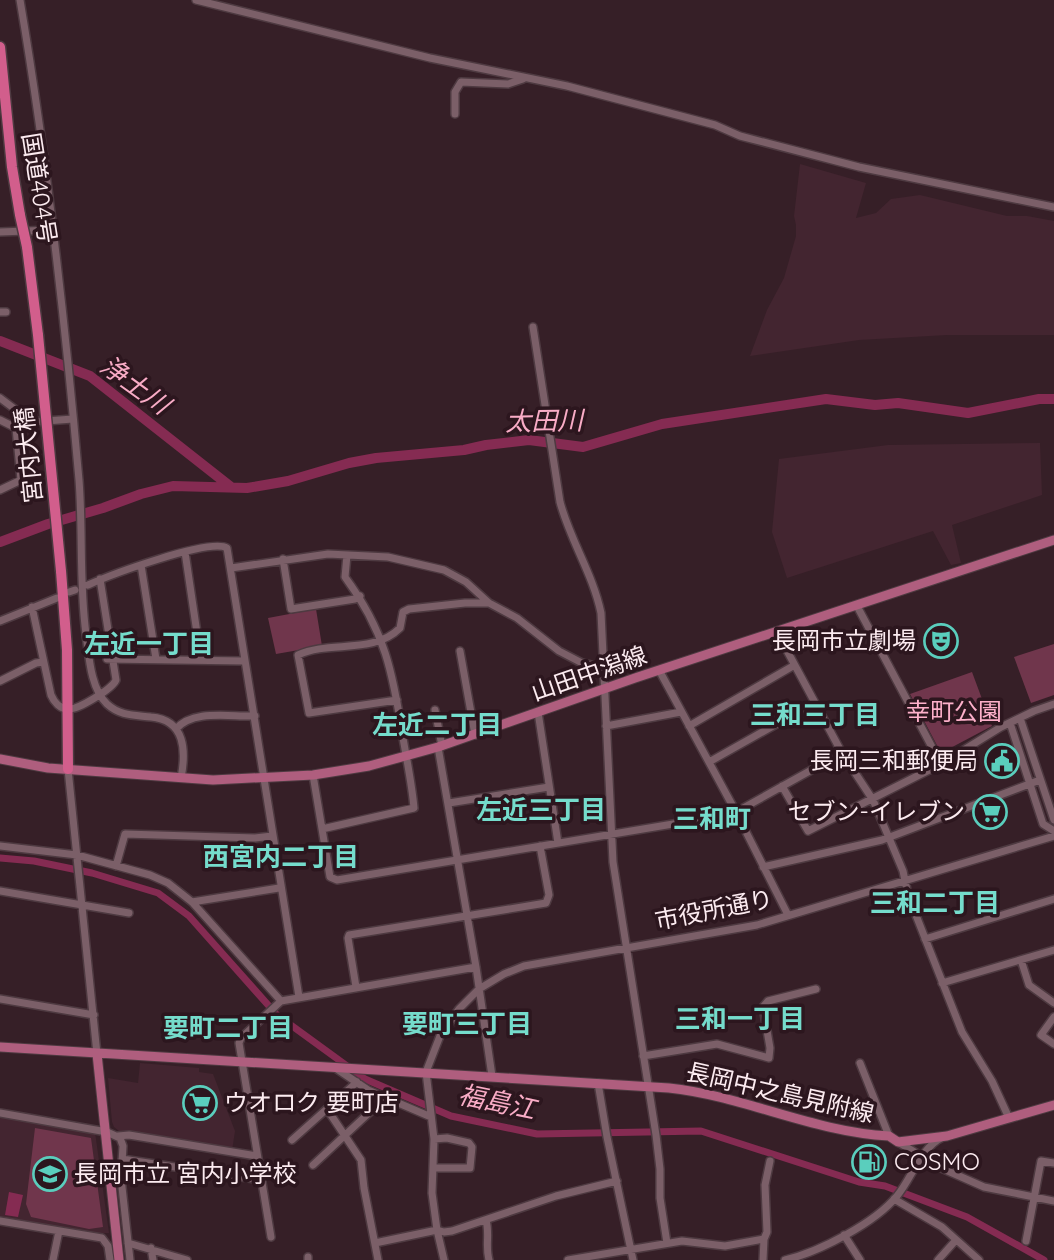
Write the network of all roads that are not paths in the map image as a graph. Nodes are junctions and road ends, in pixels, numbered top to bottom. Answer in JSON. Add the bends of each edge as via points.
{"nodes":[{"id":1,"x":20,"y":0,"type":"edge"},
{"id":2,"x":196,"y":0,"type":"edge"},
{"id":3,"x":0,"y":47,"type":"edge"},
{"id":4,"x":528,"y":77,"type":"junction"},
{"id":5,"x":455,"y":114,"type":"dead end"},
{"id":6,"x":1054,"y":207,"type":"edge"},
{"id":7,"x":52,"y":230,"type":"junction"},
{"id":8,"x":0,"y":232,"type":"edge"},
{"id":9,"x":533,"y":327,"type":"dead end"},
{"id":10,"x":38,"y":335,"type":"joint"},
{"id":11,"x":0,"y":398,"type":"edge"},
{"id":12,"x":73,"y":419,"type":"junction"},
{"id":13,"x":0,"y":420,"type":"edge"},
{"id":14,"x":1,"y":488,"type":"edge"},
{"id":15,"x":1054,"y":540,"type":"edge"},
{"id":16,"x":185,"y":552,"type":"junction"},
{"id":17,"x":347,"y":555,"type":"junction"},
{"id":18,"x":283,"y":559,"type":"junction"},
{"id":19,"x":141,"y":565,"type":"junction"},
{"id":20,"x":231,"y":568,"type":"junction"},
{"id":21,"x":100,"y":579,"type":"junction"},
{"id":22,"x":88,"y":584,"type":"dead end"},
{"id":23,"x":360,"y":596,"type":"junction"},
{"id":24,"x":57,"y":598,"type":"dead end"},
{"id":25,"x":489,"y":603,"type":"junction"},
{"id":26,"x":857,"y":606,"type":"junction"},
{"id":27,"x":33,"y":607,"type":"junction"},
{"id":28,"x":0,"y":621,"type":"edge"},
{"id":29,"x":777,"y":632,"type":"junction"},
{"id":30,"x":382,"y":640,"type":"junction"},
{"id":31,"x":460,"y":651,"type":"dead end"},
{"id":32,"x":110,"y":659,"type":"junction"},
{"id":33,"x":156,"y":659,"type":"junction"},
{"id":34,"x":201,"y":660,"type":"junction"},
{"id":35,"x":244,"y":661,"type":"junction"},
{"id":36,"x":43,"y":662,"type":"junction"},
{"id":37,"x":793,"y":666,"type":"junction"},
{"id":38,"x":604,"y":668,"type":"junction"},
{"id":39,"x":659,"y":670,"type":"junction"},
{"id":40,"x":0,"y":681,"type":"edge"},
{"id":41,"x":604,"y":689,"type":"junction"},
{"id":42,"x":100,"y":695,"type":"junction"},
{"id":43,"x":397,"y":700,"type":"junction"},
{"id":44,"x":814,"y":703,"type":"junction"},
{"id":45,"x":1054,"y":704,"type":"edge"},
{"id":46,"x":68,"y":709,"type":"junction"},
{"id":47,"x":435,"y":710,"type":"dead end"},
{"id":48,"x":538,"y":712,"type":"junction"},
{"id":49,"x":681,"y":712,"type":"junction"},
{"id":50,"x":255,"y":716,"type":"junction"},
{"id":51,"x":1020,"y":718,"type":"junction"},
{"id":52,"x":1010,"y":723,"type":"junction"},
{"id":53,"x":606,"y":726,"type":"junction"},
{"id":54,"x":689,"y":726,"type":"junction"},
{"id":55,"x":176,"y":729,"type":"junction"},
{"id":56,"x":475,"y":735,"type":"junction"},
{"id":57,"x":440,"y":747,"type":"junction"},
{"id":58,"x":842,"y":753,"type":"junction"},
{"id":59,"x":406,"y":757,"type":"junction"},
{"id":60,"x":0,"y":759,"type":"edge"},
{"id":61,"x":709,"y":762,"type":"junction"},
{"id":62,"x":941,"y":764,"type":"junction"},
{"id":63,"x":68,"y":769,"type":"junction"},
{"id":64,"x":313,"y":775,"type":"junction"},
{"id":65,"x":181,"y":778,"type":"junction"},
{"id":66,"x":264,"y":779,"type":"junction"},
{"id":67,"x":1040,"y":780,"type":"junction"},
{"id":68,"x":1029,"y":783,"type":"junction"},
{"id":69,"x":782,"y":786,"type":"junction"},
{"id":70,"x":549,"y":787,"type":"junction"},
{"id":71,"x":873,"y":800,"type":"junction"},
{"id":72,"x":449,"y":803,"type":"junction"},
{"id":73,"x":736,"y":811,"type":"junction"},
{"id":74,"x":1054,"y":820,"type":"edge"},
{"id":75,"x":322,"y":829,"type":"junction"},
{"id":76,"x":1054,"y":833,"type":"edge"},
{"id":77,"x":611,"y":835,"type":"junction"},
{"id":78,"x":272,"y":836,"type":"junction"},
{"id":79,"x":889,"y":837,"type":"junction"},
{"id":80,"x":558,"y":843,"type":"junction"},
{"id":81,"x":0,"y":846,"type":"edge"},
{"id":82,"x":540,"y":846,"type":"junction"},
{"id":83,"x":77,"y":857,"type":"junction"},
{"id":84,"x":457,"y":859,"type":"junction"},
{"id":85,"x":116,"y":866,"type":"junction"},
{"id":86,"x":763,"y":867,"type":"junction"},
{"id":87,"x":904,"y":880,"type":"junction"},
{"id":88,"x":279,"y":888,"type":"junction"},
{"id":89,"x":0,"y":891,"type":"edge"},
{"id":90,"x":1054,"y":899,"type":"edge"},
{"id":91,"x":192,"y":902,"type":"junction"},
{"id":92,"x":82,"y":905,"type":"junction"},
{"id":93,"x":129,"y":913,"type":"dead end"},
{"id":94,"x":467,"y":915,"type":"junction"},
{"id":95,"x":789,"y":915,"type":"junction"},
{"id":96,"x":925,"y":939,"type":"junction"},
{"id":97,"x":626,"y":946,"type":"junction"},
{"id":98,"x":1054,"y":950,"type":"edge"},
{"id":99,"x":1021,"y":960,"type":"junction"},
{"id":100,"x":476,"y":967,"type":"junction"},
{"id":101,"x":942,"y":983,"type":"junction"},
{"id":102,"x":356,"y":987,"type":"junction"},
{"id":103,"x":479,"y":989,"type":"junction"},
{"id":104,"x":816,"y":989,"type":"dead end"},
{"id":105,"x":299,"y":997,"type":"junction"},
{"id":106,"x":0,"y":999,"type":"edge"},
{"id":107,"x":279,"y":1003,"type":"junction"},
{"id":108,"x":1054,"y":1003,"type":"edge"},
{"id":109,"x":94,"y":1015,"type":"junction"},
{"id":110,"x":1054,"y":1017,"type":"edge"},
{"id":111,"x":1054,"y":1044,"type":"edge"},
{"id":112,"x":0,"y":1047,"type":"edge"},
{"id":113,"x":97,"y":1054,"type":"junction"},
{"id":114,"x":643,"y":1056,"type":"junction"},
{"id":115,"x":243,"y":1063,"type":"junction"},
{"id":116,"x":860,"y":1063,"type":"dead end"},
{"id":117,"x":341,"y":1069,"type":"junction"},
{"id":118,"x":426,"y":1072,"type":"junction"},
{"id":119,"x":492,"y":1076,"type":"junction"},
{"id":120,"x":357,"y":1082,"type":"junction"},
{"id":121,"x":598,"y":1083,"type":"junction"},
{"id":122,"x":649,"y":1086,"type":"junction"},
{"id":123,"x":386,"y":1097,"type":"junction"},
{"id":124,"x":1054,"y":1105,"type":"edge"},
{"id":125,"x":327,"y":1110,"type":"junction"},
{"id":126,"x":0,"y":1113,"type":"edge"},
{"id":127,"x":431,"y":1115,"type":"junction"},
{"id":128,"x":1009,"y":1118,"type":"junction"},
{"id":129,"x":107,"y":1132,"type":"junction"},
{"id":130,"x":118,"y":1136,"type":"junction"},
{"id":131,"x":346,"y":1136,"type":"junction"},
{"id":132,"x":947,"y":1136,"type":"junction"},
{"id":133,"x":434,"y":1139,"type":"junction"},
{"id":134,"x":893,"y":1139,"type":"junction"},
{"id":135,"x":292,"y":1140,"type":"dead end"},
{"id":136,"x":257,"y":1156,"type":"junction"},
{"id":137,"x":923,"y":1157,"type":"junction"},
{"id":138,"x":122,"y":1158,"type":"junction"},
{"id":139,"x":770,"y":1161,"type":"dead end"},
{"id":140,"x":1054,"y":1163,"type":"edge"},
{"id":141,"x":313,"y":1165,"type":"dead end"},
{"id":142,"x":433,"y":1168,"type":"junction"},
{"id":143,"x":261,"y":1180,"type":"junction"},
{"id":144,"x":617,"y":1181,"type":"junction"},
{"id":145,"x":895,"y":1198,"type":"junction"},
{"id":146,"x":1035,"y":1198,"type":"junction"},
{"id":147,"x":1054,"y":1201,"type":"edge"},
{"id":148,"x":485,"y":1220,"type":"junction"},
{"id":149,"x":0,"y":1221,"type":"edge"},
{"id":150,"x":437,"y":1230,"type":"junction"},
{"id":151,"x":59,"y":1231,"type":"junction"},
{"id":152,"x":844,"y":1235,"type":"junction"},
{"id":153,"x":271,"y":1237,"type":"dead end"},
{"id":154,"x":764,"y":1239,"type":"junction"},
{"id":155,"x":956,"y":1240,"type":"junction"},
{"id":156,"x":1026,"y":1241,"type":"dead end"},
{"id":157,"x":128,"y":1243,"type":"junction"},
{"id":158,"x":375,"y":1243,"type":"junction"},
{"id":159,"x":667,"y":1243,"type":"junction"},
{"id":160,"x":151,"y":1248,"type":"junction"},
{"id":161,"x":632,"y":1250,"type":"junction"},
{"id":162,"x":976,"y":1257,"type":"edge"},
{"id":163,"x":53,"y":1260,"type":"edge"},
{"id":164,"x":110,"y":1260,"type":"edge"},
{"id":165,"x":119,"y":1260,"type":"edge"},
{"id":166,"x":130,"y":1260,"type":"edge"},
{"id":167,"x":153,"y":1260,"type":"edge"},
{"id":168,"x":187,"y":1260,"type":"edge"},
{"id":169,"x":377,"y":1260,"type":"edge"},
{"id":170,"x":444,"y":1260,"type":"edge"},
{"id":171,"x":489,"y":1260,"type":"edge"},
{"id":172,"x":568,"y":1260,"type":"edge"},
{"id":173,"x":633,"y":1260,"type":"edge"},
{"id":174,"x":764,"y":1260,"type":"edge"},
{"id":175,"x":785,"y":1260,"type":"edge"},
{"id":176,"x":860,"y":1260,"type":"edge"},
{"id":177,"x":938,"y":1260,"type":"edge"},
{"id":178,"x":966,"y":1260,"type":"edge"}],
"edges":[{"from":1,"to":7,"type":"street"},
{"from":2,"to":4,"type":"street","via":[[443,61]]},
{"from":3,"to":10,"type":"highway","name":"国道404号","bridge":true,"via":[[12,167]]},
{"from":4,"to":5,"type":"street","via":[[508,84],[461,82],[455,92]]},
{"from":4,"to":6,"type":"street","via":[[859,167]]},
{"from":7,"to":8,"type":"street"},
{"from":7,"to":12,"type":"street"},
{"from":9,"to":38,"type":"street","via":[[556,485],[566,524],[601,613]]},
{"from":10,"to":46,"type":"highway","name":"宮内大橋","bridge":true,"via":[[61,571]]},
{"from":11,"to":12,"type":"street","via":[[32,422]]},
{"from":12,"to":42,"type":"street","via":[[87,641]]},
{"from":13,"to":14,"type":"street","via":[[16,428],[21,480]]},
{"from":15,"to":26,"type":"main road","name":"山田中潟線"},
{"from":16,"to":19,"type":"street"},
{"from":16,"to":20,"type":"street","via":[[224,546]]},
{"from":16,"to":34,"type":"street"},
{"from":17,"to":18,"type":"street"},
{"from":17,"to":23,"type":"street","via":[[345,577]]},
{"from":17,"to":25,"type":"street","via":[[388,557],[444,570]]},
{"from":18,"to":20,"type":"street"},
{"from":18,"to":23,"type":"street","via":[[291,609]]},
{"from":19,"to":21,"type":"street"},
{"from":19,"to":33,"type":"street"},
{"from":20,"to":35,"type":"street"},
{"from":21,"to":22,"type":"street"},
{"from":21,"to":32,"type":"street"},
{"from":23,"to":30,"type":"street"},
{"from":24,"to":27,"type":"street"},
{"from":25,"to":30,"type":"street","via":[[409,609],[403,612],[400,628]]},
{"from":25,"to":38,"type":"street","via":[[559,651]]},
{"from":26,"to":29,"type":"main road","name":"山田中潟線"},
{"from":26,"to":62,"type":"street"},
{"from":27,"to":28,"type":"street"},
{"from":27,"to":36,"type":"street"},
{"from":29,"to":37,"type":"street"},
{"from":29,"to":39,"type":"main road","name":"山田中潟線"},
{"from":30,"to":43,"type":"street"},
{"from":30,"to":43,"type":"street","via":[[298,655],[306,710]]},
{"from":31,"to":56,"type":"street"},
{"from":32,"to":33,"type":"street"},
{"from":32,"to":42,"type":"street","via":[[116,680]]},
{"from":33,"to":34,"type":"street"},
{"from":34,"to":35,"type":"street"},
{"from":35,"to":50,"type":"street"},
{"from":36,"to":40,"type":"street"},
{"from":36,"to":46,"type":"street","via":[[54,701]]},
{"from":37,"to":44,"type":"street"},
{"from":37,"to":54,"type":"street"},
{"from":38,"to":41,"type":"street"},
{"from":39,"to":41,"type":"main road","name":"山田中潟線"},
{"from":39,"to":49,"type":"street"},
{"from":41,"to":48,"type":"main road","name":"山田中潟線"},
{"from":41,"to":53,"type":"street"},
{"from":42,"to":46,"type":"street"},
{"from":42,"to":55,"type":"street","via":[[116,711],[158,718]]},
{"from":43,"to":59,"type":"street"},
{"from":44,"to":58,"type":"street"},
{"from":44,"to":61,"type":"street"},
{"from":45,"to":51,"type":"street"},
{"from":46,"to":63,"type":"highway"},
{"from":47,"to":57,"type":"street"},
{"from":48,"to":56,"type":"main road","name":"山田中潟線"},
{"from":48,"to":70,"type":"street"},
{"from":49,"to":53,"type":"street"},
{"from":49,"to":54,"type":"street"},
{"from":50,"to":55,"type":"street","via":[[196,717]]},
{"from":50,"to":66,"type":"street"},
{"from":51,"to":52,"type":"street"},
{"from":51,"to":67,"type":"street"},
{"from":52,"to":62,"type":"street"},
{"from":52,"to":68,"type":"street"},
{"from":53,"to":77,"type":"street"},
{"from":54,"to":61,"type":"street"},
{"from":55,"to":65,"type":"street","via":[[184,750]]},
{"from":56,"to":57,"type":"main road","name":"山田中潟線"},
{"from":57,"to":59,"type":"main road","name":"山田中潟線"},
{"from":57,"to":72,"type":"street"},
{"from":58,"to":69,"type":"street"},
{"from":58,"to":71,"type":"street"},
{"from":59,"to":64,"type":"main road","name":"山田中潟線"},
{"from":59,"to":75,"type":"street","via":[[414,808]]},
{"from":60,"to":63,"type":"main road","name":"山田中潟線"},
{"from":61,"to":73,"type":"street"},
{"from":62,"to":71,"type":"street"},
{"from":63,"to":65,"type":"main road","name":"山田中潟線"},
{"from":63,"to":83,"type":"street"},
{"from":64,"to":66,"type":"main road","name":"山田中潟線"},
{"from":64,"to":75,"type":"street"},
{"from":65,"to":66,"type":"main road","name":"山田中潟線"},
{"from":66,"to":78,"type":"street"},
{"from":67,"to":68,"type":"street"},
{"from":67,"to":74,"type":"street"},
{"from":68,"to":76,"type":"street","via":[[1043,824]]},
{"from":68,"to":79,"type":"street"},
{"from":69,"to":71,"type":"street","via":[[808,831]]},
{"from":69,"to":73,"type":"street"},
{"from":70,"to":72,"type":"street"},
{"from":70,"to":80,"type":"street"},
{"from":71,"to":79,"type":"street"},
{"from":72,"to":84,"type":"street"},
{"from":73,"to":77,"type":"street"},
{"from":73,"to":86,"type":"street"},
{"from":75,"to":84,"type":"street","via":[[330,877],[337,880]]},
{"from":76,"to":87,"type":"street","name":"市役所通り"},
{"from":77,"to":80,"type":"street"},
{"from":77,"to":97,"type":"street"},
{"from":78,"to":85,"type":"street","via":[[125,834]]},
{"from":78,"to":88,"type":"street"},
{"from":79,"to":86,"type":"street"},
{"from":79,"to":87,"type":"street"},
{"from":80,"to":82,"type":"street"},
{"from":81,"to":83,"type":"street"},
{"from":82,"to":84,"type":"street"},
{"from":82,"to":94,"type":"street","via":[[549,895],[546,903]]},
{"from":83,"to":85,"type":"street"},
{"from":83,"to":92,"type":"street"},
{"from":84,"to":94,"type":"street"},
{"from":85,"to":91,"type":"street","via":[[159,878]]},
{"from":86,"to":95,"type":"street"},
{"from":87,"to":95,"type":"street","name":"市役所通り"},
{"from":87,"to":96,"type":"street"},
{"from":88,"to":91,"type":"street"},
{"from":88,"to":105,"type":"street"},
{"from":89,"to":92,"type":"street"},
{"from":90,"to":96,"type":"street"},
{"from":91,"to":107,"type":"street"},
{"from":92,"to":93,"type":"street"},
{"from":92,"to":109,"type":"street"},
{"from":94,"to":100,"type":"street"},
{"from":94,"to":102,"type":"street","via":[[349,935]]},
{"from":95,"to":97,"type":"street","name":"市役所通り","via":[[738,929]]},
{"from":96,"to":101,"type":"street"},
{"from":97,"to":103,"type":"street","name":"市役所通り","via":[[524,966]]},
{"from":97,"to":114,"type":"street"},
{"from":98,"to":99,"type":"street"},
{"from":99,"to":101,"type":"street"},
{"from":99,"to":108,"type":"street","via":[[1029,985]]},
{"from":100,"to":102,"type":"street"},
{"from":100,"to":103,"type":"street"},
{"from":101,"to":128,"type":"street","via":[[962,1032]]},
{"from":102,"to":105,"type":"street"},
{"from":103,"to":118,"type":"street","name":"市役所通り","via":[[445,1027]]},
{"from":103,"to":119,"type":"street"},
{"from":104,"to":114,"type":"street","via":[[768,1001],[763,1007],[769,1058],[717,1044]]},
{"from":105,"to":107,"type":"street"},
{"from":106,"to":109,"type":"street"},
{"from":107,"to":115,"type":"street","via":[[242,1038]]},
{"from":109,"to":113,"type":"street"},
{"from":110,"to":111,"type":"street","via":[[1041,1035]]},
{"from":112,"to":113,"type":"main road"},
{"from":113,"to":115,"type":"main road"},
{"from":113,"to":129,"type":"main road"},
{"from":114,"to":122,"type":"street"},
{"from":115,"to":117,"type":"main road"},
{"from":115,"to":136,"type":"street"},
{"from":116,"to":134,"type":"street"},
{"from":117,"to":118,"type":"main road","name":"長岡中之島見附線"},
{"from":117,"to":120,"type":"street"},
{"from":118,"to":119,"type":"main road","name":"長岡中之島見附線"},
{"from":118,"to":127,"type":"street"},
{"from":119,"to":121,"type":"main road","name":"長岡中之島見附線"},
{"from":120,"to":123,"type":"street"},
{"from":120,"to":125,"type":"street"},
{"from":121,"to":122,"type":"main road","name":"長岡中之島見附線"},
{"from":121,"to":144,"type":"street"},
{"from":122,"to":134,"type":"main road","name":"長岡中之島見附線","via":[[711,1094],[829,1129]]},
{"from":122,"to":159,"type":"street"},
{"from":123,"to":127,"type":"street"},
{"from":123,"to":131,"type":"street"},
{"from":124,"to":128,"type":"main road","name":"長岡中之島見附線"},
{"from":125,"to":131,"type":"street"},
{"from":125,"to":135,"type":"street"},
{"from":126,"to":129,"type":"street"},
{"from":127,"to":133,"type":"street"},
{"from":128,"to":132,"type":"main road","name":"長岡中之島見附線"},
{"from":129,"to":130,"type":"street"},
{"from":129,"to":165,"type":"main road"},
{"from":130,"to":136,"type":"street"},
{"from":130,"to":138,"type":"street"},
{"from":131,"to":141,"type":"street"},
{"from":131,"to":158,"type":"street","via":[[361,1160]]},
{"from":132,"to":134,"type":"main road","name":"長岡中之島見附線"},
{"from":132,"to":137,"type":"street","via":[[932,1144]]},
{"from":133,"to":142,"type":"street"},
{"from":133,"to":142,"type":"street","via":[[447,1138],[472,1147],[470,1168]]},
{"from":134,"to":137,"type":"street"},
{"from":136,"to":143,"type":"street"},
{"from":137,"to":145,"type":"street"},
{"from":137,"to":146,"type":"street","via":[[984,1187]]},
{"from":138,"to":143,"type":"street"},
{"from":138,"to":157,"type":"street"},
{"from":139,"to":154,"type":"street"},
{"from":140,"to":146,"type":"street","via":[[1041,1161]]},
{"from":142,"to":150,"type":"street"},
{"from":143,"to":153,"type":"street"},
{"from":144,"to":148,"type":"street"},
{"from":144,"to":161,"type":"street"},
{"from":145,"to":152,"type":"street"},
{"from":145,"to":155,"type":"street"},
{"from":146,"to":147,"type":"street"},
{"from":146,"to":156,"type":"street"},
{"from":148,"to":150,"type":"street"},
{"from":148,"to":171,"type":"street"},
{"from":149,"to":151,"type":"street"},
{"from":150,"to":158,"type":"street"},
{"from":150,"to":170,"type":"street"},
{"from":151,"to":163,"type":"street"},
{"from":151,"to":164,"type":"street","via":[[102,1238]]},
{"from":152,"to":175,"type":"street"},
{"from":152,"to":176,"type":"street"},
{"from":154,"to":159,"type":"street","via":[[725,1246]]},
{"from":154,"to":174,"type":"street"},
{"from":155,"to":162,"type":"street"},
{"from":155,"to":177,"type":"street"},
{"from":157,"to":160,"type":"street"},
{"from":157,"to":166,"type":"street"},
{"from":158,"to":169,"type":"street"},
{"from":159,"to":161,"type":"street"},
{"from":160,"to":167,"type":"street"},
{"from":160,"to":168,"type":"street"},
{"from":161,"to":172,"type":"street"},
{"from":161,"to":173,"type":"street"},
{"from":162,"to":178,"type":"street"}]}
